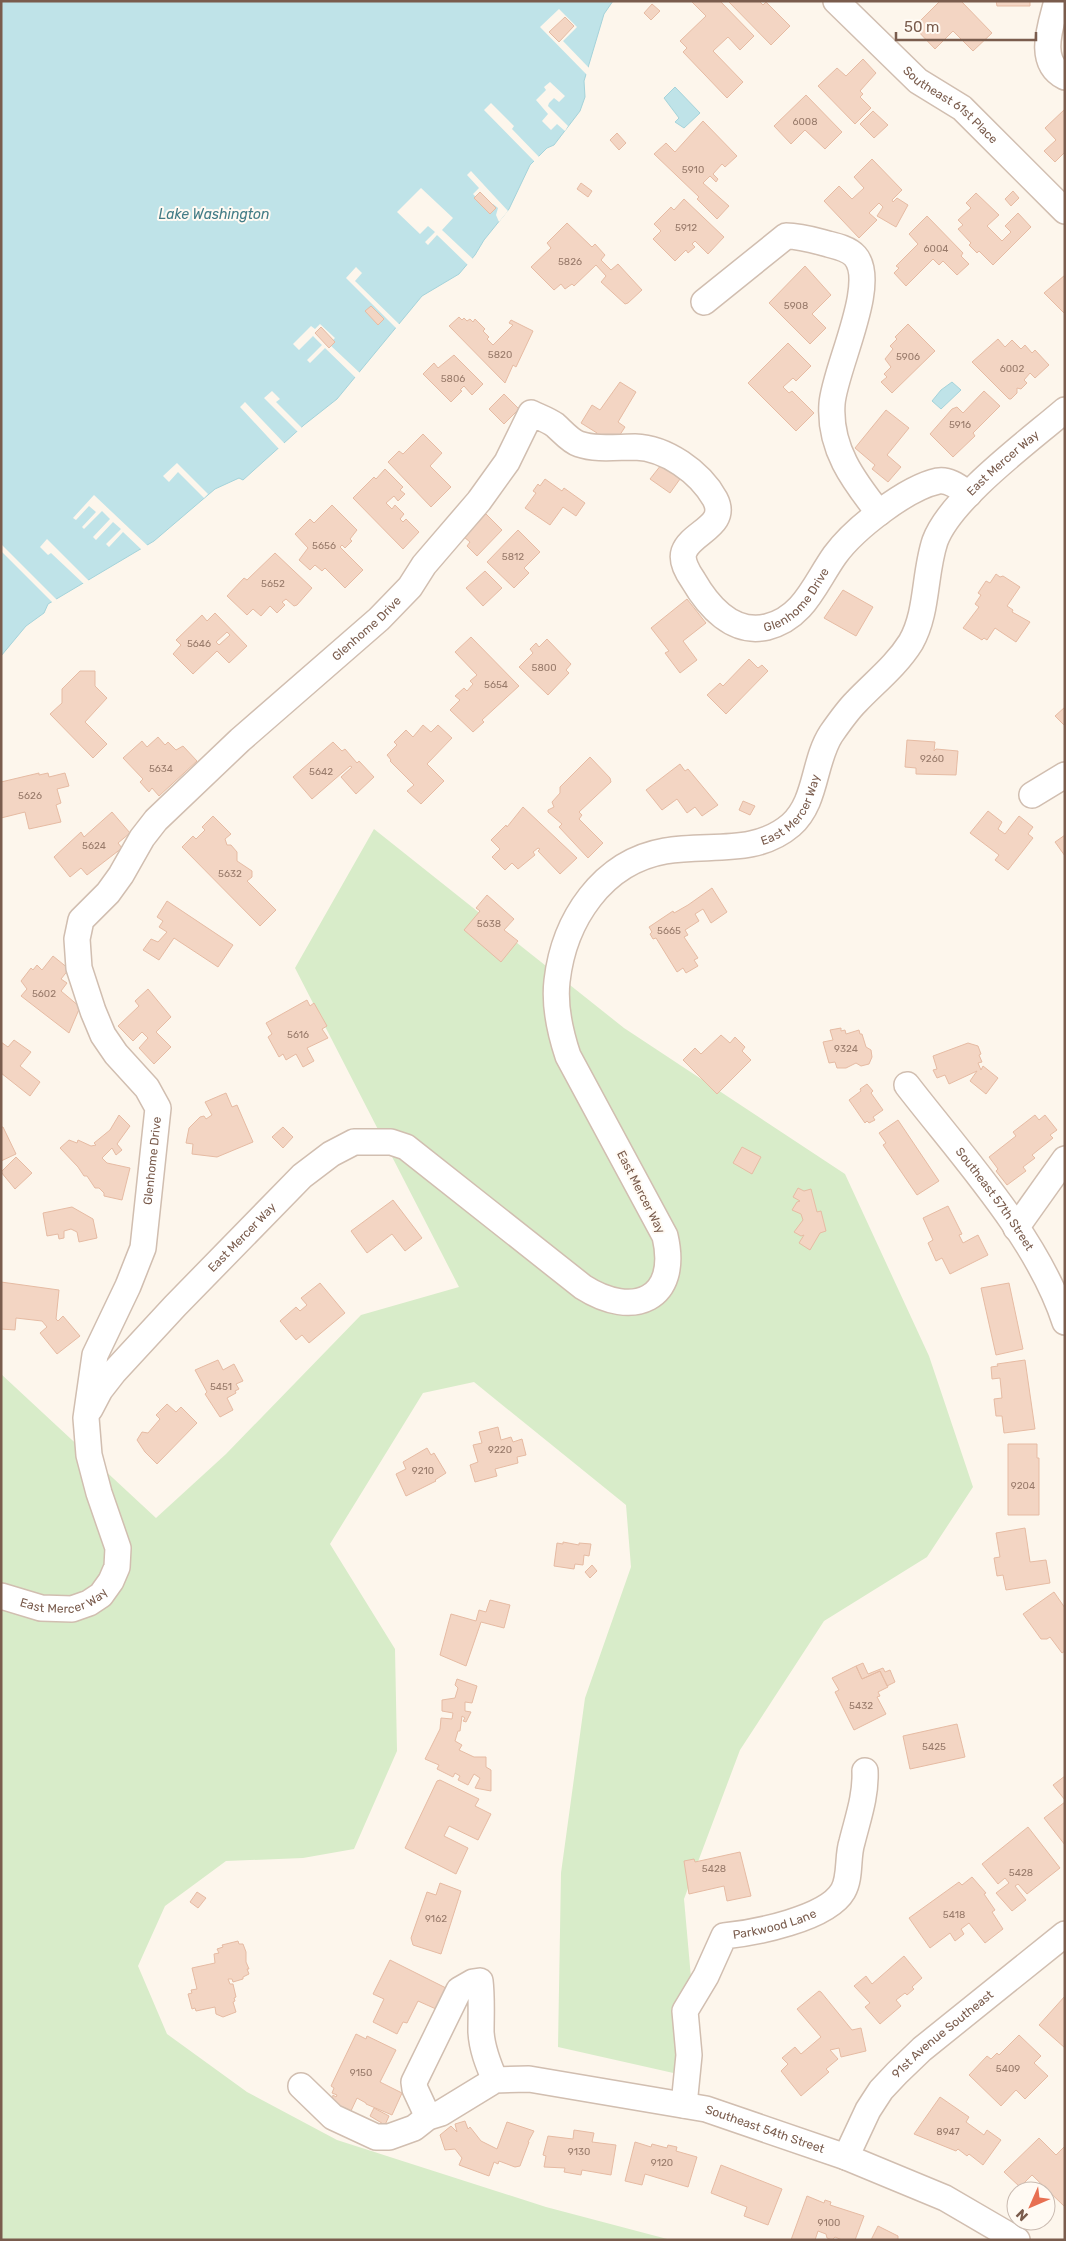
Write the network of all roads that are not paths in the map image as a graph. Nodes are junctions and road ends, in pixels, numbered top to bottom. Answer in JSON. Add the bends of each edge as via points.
{"nodes":[{"id":1,"x":836,"y":1,"type":"edge"},
{"id":2,"x":1057,"y":1,"type":"edge"},
{"id":3,"x":1065,"y":77,"type":"edge"},
{"id":4,"x":1065,"y":211,"type":"edge"},
{"id":5,"x":704,"y":302,"type":"dead end"},
{"id":6,"x":1065,"y":410,"type":"edge"},
{"id":7,"x":969,"y":494,"type":"junction"},
{"id":8,"x":879,"y":513,"type":"junction"},
{"id":9,"x":1065,"y":775,"type":"edge"},
{"id":10,"x":1032,"y":795,"type":"dead end"},
{"id":11,"x":907,"y":1086,"type":"dead end"},
{"id":12,"x":1065,"y":1159,"type":"edge"},
{"id":13,"x":1016,"y":1228,"type":"junction"},
{"id":14,"x":1065,"y":1322,"type":"edge"},
{"id":15,"x":86,"y":1418,"type":"junction"},
{"id":16,"x":1,"y":1596,"type":"edge"},
{"id":17,"x":865,"y":1771,"type":"dead end"},
{"id":18,"x":1065,"y":1934,"type":"edge"},
{"id":19,"x":495,"y":2080,"type":"junction"},
{"id":20,"x":301,"y":2086,"type":"dead end"},
{"id":21,"x":684,"y":2105,"type":"junction"},
{"id":22,"x":428,"y":2117,"type":"junction"},
{"id":23,"x":846,"y":2157,"type":"junction"},
{"id":24,"x":1017,"y":2240,"type":"edge"}],
"edges":[{"from":1,"to":4,"type":"street","name":"Southeast 61st Place","via":[[918,81],[962,108]]},
{"from":2,"to":3,"type":"street","via":[[1046,45],[1053,66]]},
{"from":5,"to":8,"type":"street","via":[[786,236],[801,236],[840,247],[855,256],[863,276],[858,308],[832,403],[836,446],[856,484]]},
{"from":6,"to":7,"type":"street","name":"East Mercer Way"},
{"from":7,"to":8,"type":"street","name":"Glenhome Drive","via":[[950,483],[939,481],[916,490]]},
{"from":7,"to":15,"type":"street","name":"East Mercer Way","via":[[942,526],[935,542],[914,636],[896,662],[854,704],[830,736],[820,755],[806,803],[793,824],[756,843],[736,848],[665,851],[619,869],[586,900],[565,946],[557,981],[560,1032],[568,1056],[665,1236],[668,1270],[662,1284],[640,1301],[613,1302],[599,1298],[406,1147],[391,1142],[354,1142],[331,1154],[302,1176],[175,1306],[100,1390]]},
{"from":8,"to":15,"type":"street","name":"Glenhome Drive","via":[[851,535],[804,604],[787,620],[751,628],[718,614],[687,570],[683,555],[688,544],[714,522],[718,512],[710,490],[697,475],[658,452],[638,447],[607,448],[578,444],[554,424],[532,413],[507,462],[479,500],[380,619],[240,740],[156,820],[108,893],[81,920],[77,939],[79,968],[103,1035],[147,1088],[158,1108],[143,1248],[95,1355]]},
{"from":9,"to":10,"type":"street"},
{"from":11,"to":13,"type":"street","name":"Southeast 57th Street"},
{"from":12,"to":13,"type":"street"},
{"from":13,"to":14,"type":"street","name":"Southeast 57th Street","via":[[1032,1252]]},
{"from":15,"to":16,"type":"street","name":"East Mercer Way","via":[[89,1455],[118,1548],[117,1567],[111,1581],[89,1603],[72,1609],[41,1608]]},
{"from":17,"to":21,"type":"street","name":"Parkwood Lane","via":[[866,1790],[851,1844],[844,1890],[835,1901],[824,1910],[778,1926],[724,1936],[685,2011],[689,2055]]},
{"from":18,"to":23,"type":"street","name":"91st Avenue Southeast","via":[[922,2049],[897,2073],[868,2110]]},
{"from":19,"to":21,"type":"street","name":"Southeast 54th Street","via":[[529,2079]]},
{"from":19,"to":22,"type":"street","name":"Southeast 54th Street","via":[[441,2113]]},
{"from":19,"to":22,"type":"street","via":[[486,2059],[481,2033],[480,1981],[473,1982],[459,1990],[414,2082],[414,2089]]},
{"from":20,"to":22,"type":"street","name":"Southeast 54th Street","via":[[333,2117],[376,2137],[402,2134]]},
{"from":21,"to":23,"type":"street","name":"Southeast 54th Street","via":[[706,2109]]},
{"from":23,"to":24,"type":"street","name":"Southeast 54th Street","via":[[945,2198]]}]}
